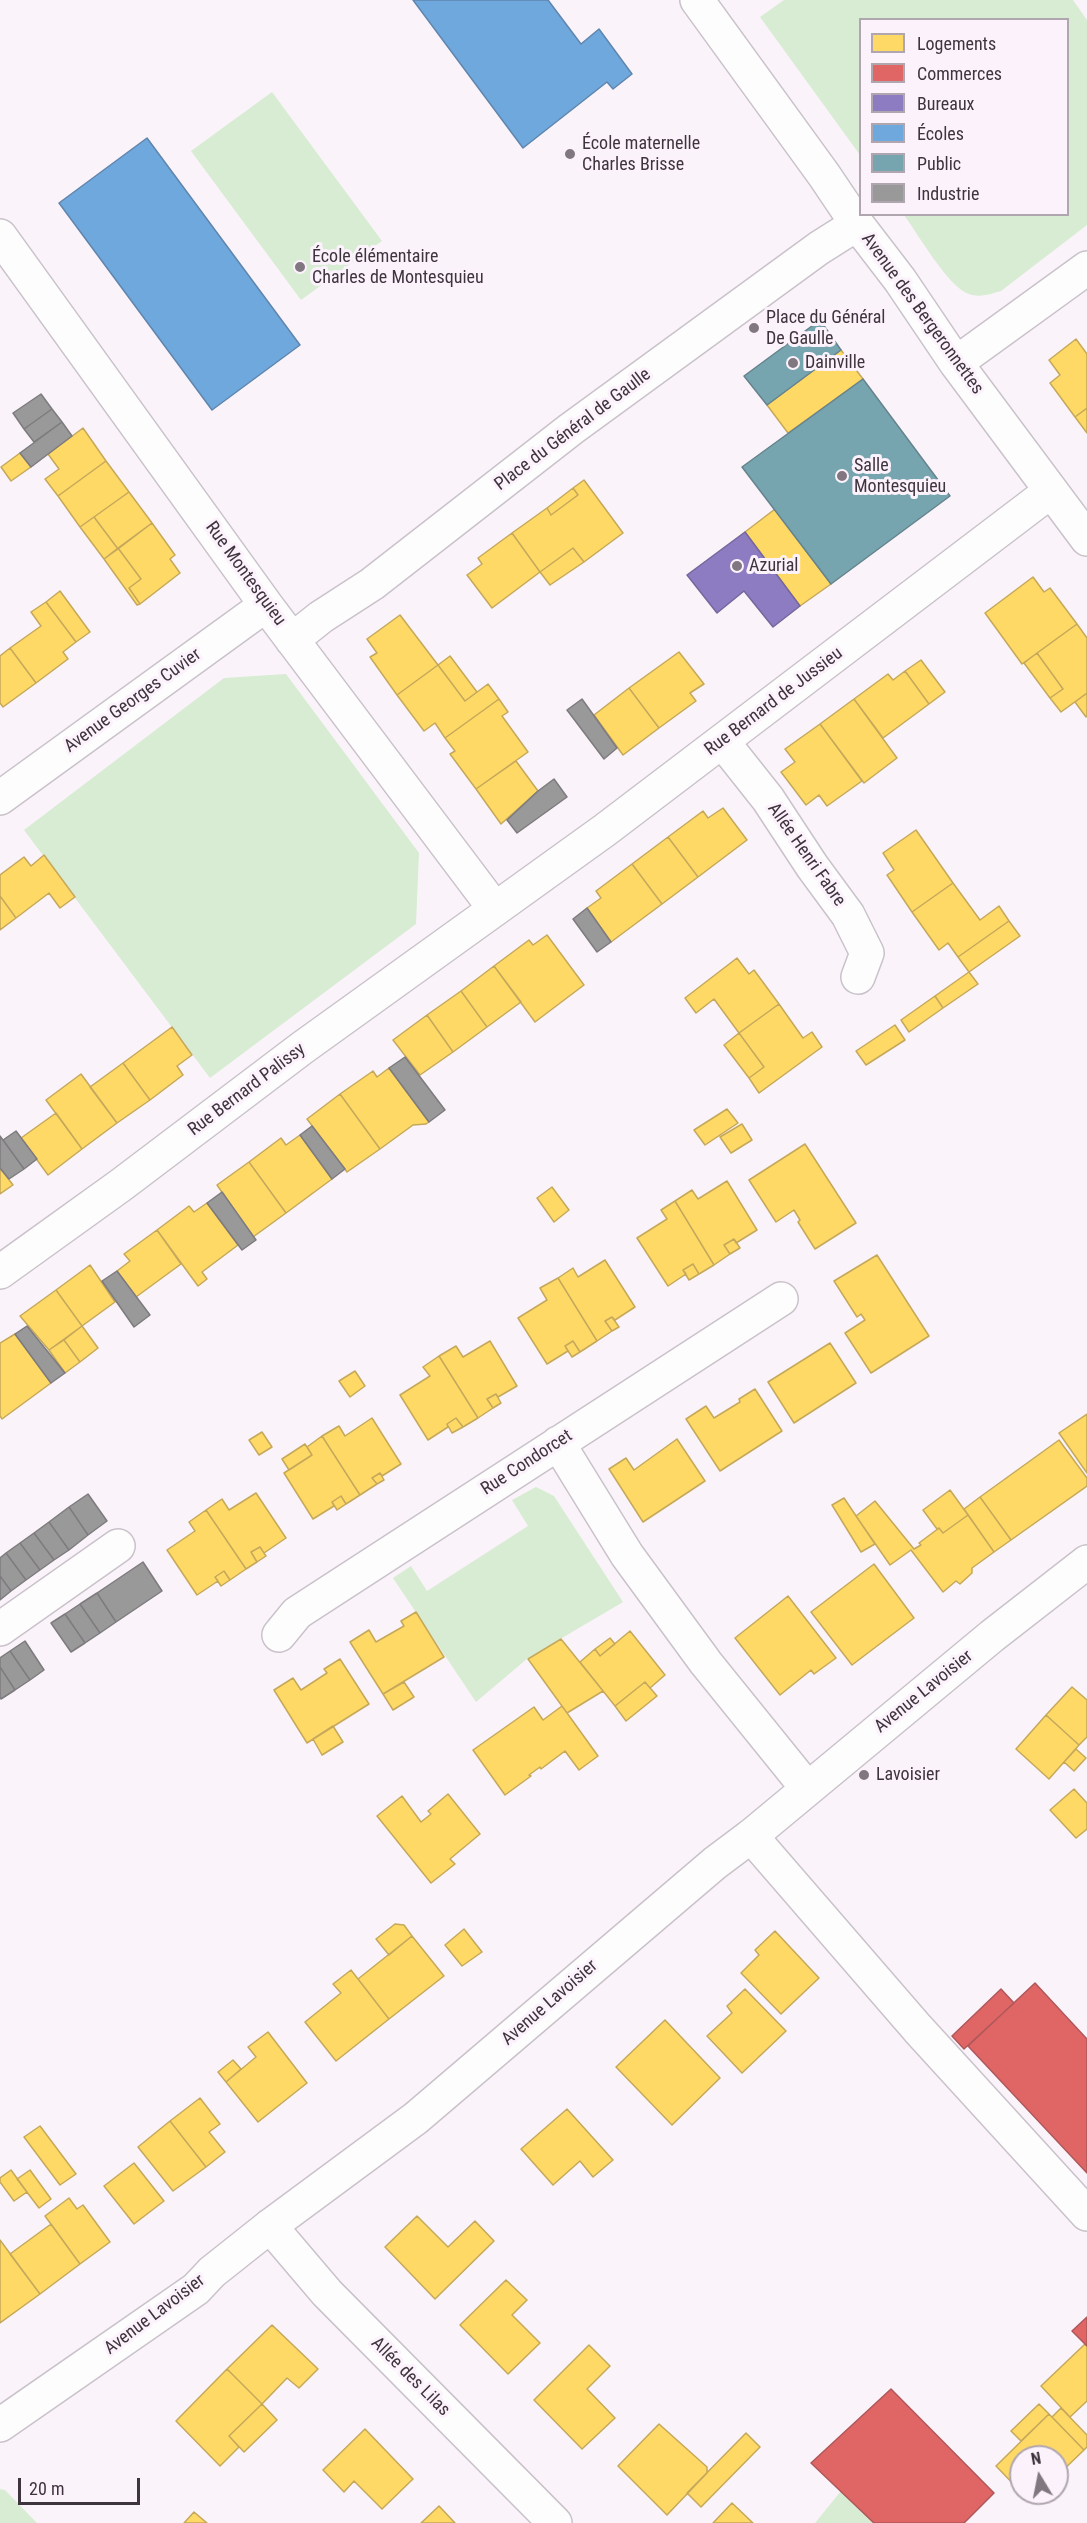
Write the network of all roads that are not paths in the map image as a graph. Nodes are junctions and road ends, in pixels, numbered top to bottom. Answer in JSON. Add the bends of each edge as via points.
{"nodes":[{"id":1,"x":697,"y":0,"type":"edge"},
{"id":2,"x":857,"y":224,"type":"junction"},
{"id":3,"x":4,"y":252,"type":"edge"},
{"id":4,"x":1087,"y":268,"type":"edge"},
{"id":5,"x":956,"y":363,"type":"junction"},
{"id":6,"x":1052,"y":491,"type":"junction"},
{"id":7,"x":1087,"y":539,"type":"edge"},
{"id":8,"x":266,"y":605,"type":"junction"},
{"id":9,"x":292,"y":640,"type":"junction"},
{"id":10,"x":722,"y":741,"type":"junction"},
{"id":11,"x":0,"y":798,"type":"edge"},
{"id":12,"x":495,"y":909,"type":"junction"},
{"id":13,"x":858,"y":977,"type":"dead end"},
{"id":14,"x":0,"y":1272,"type":"edge"},
{"id":15,"x":781,"y":1299,"type":"dead end"},
{"id":16,"x":558,"y":1443,"type":"junction"},
{"id":17,"x":118,"y":1546,"type":"dead end"},
{"id":18,"x":1087,"y":1562,"type":"edge"},
{"id":19,"x":0,"y":1629,"type":"edge"},
{"id":20,"x":279,"y":1635,"type":"dead end"},
{"id":21,"x":807,"y":1788,"type":"junction"},
{"id":22,"x":751,"y":1836,"type":"junction"},
{"id":23,"x":1087,"y":2214,"type":"edge"},
{"id":24,"x":270,"y":2226,"type":"junction"},
{"id":25,"x":0,"y":2426,"type":"edge"},
{"id":26,"x":555,"y":2523,"type":"edge"}],
"edges":[{"from":1,"to":2,"type":"street","name":"Avenue des Bergeronnettes"},
{"from":2,"to":5,"type":"street","name":"Avenue des Bergeronnettes"},
{"from":2,"to":9,"type":"street","name":"Place du Général de Gaulle","via":[[571,429],[372,584]]},
{"from":3,"to":8,"type":"street","name":"Rue Montesquieu"},
{"from":4,"to":5,"type":"street"},
{"from":5,"to":6,"type":"street","name":"Avenue des Bergeronnettes"},
{"from":6,"to":7,"type":"street","name":"Avenue des Bergeronnettes"},
{"from":6,"to":10,"type":"street","name":"Rue Bernard de Jussieu"},
{"from":8,"to":9,"type":"street","name":"Rue Montesquieu"},
{"from":8,"to":11,"type":"street","name":"Avenue Georges Cuvier"},
{"from":9,"to":12,"type":"street","name":"Rue Montesquieu"},
{"from":10,"to":12,"type":"street","name":"Rue Bernard de Jussieu"},
{"from":10,"to":13,"type":"street","name":"Allée Henri Fabre","via":[[768,799],[848,915],[867,953]]},
{"from":12,"to":14,"type":"street","name":"Rue Bernard Palissy"},
{"from":15,"to":16,"type":"street","name":"Rue Condorcet"},
{"from":16,"to":20,"type":"street","name":"Rue Condorcet","via":[[297,1613]]},
{"from":16,"to":21,"type":"street","via":[[627,1555],[706,1663]]},
{"from":17,"to":19,"type":"street"},
{"from":18,"to":21,"type":"street","name":"Avenue Lavoisier"},
{"from":21,"to":22,"type":"street","name":"Avenue Lavoisier"},
{"from":22,"to":23,"type":"street","via":[[918,2029]]},
{"from":22,"to":24,"type":"street","name":"Avenue Lavoisier","via":[[416,2118]]},
{"from":24,"to":25,"type":"street","name":"Avenue Lavoisier","via":[[196,2289]]},
{"from":24,"to":26,"type":"street","name":"Allée des Lilas","via":[[327,2293]]}]}
